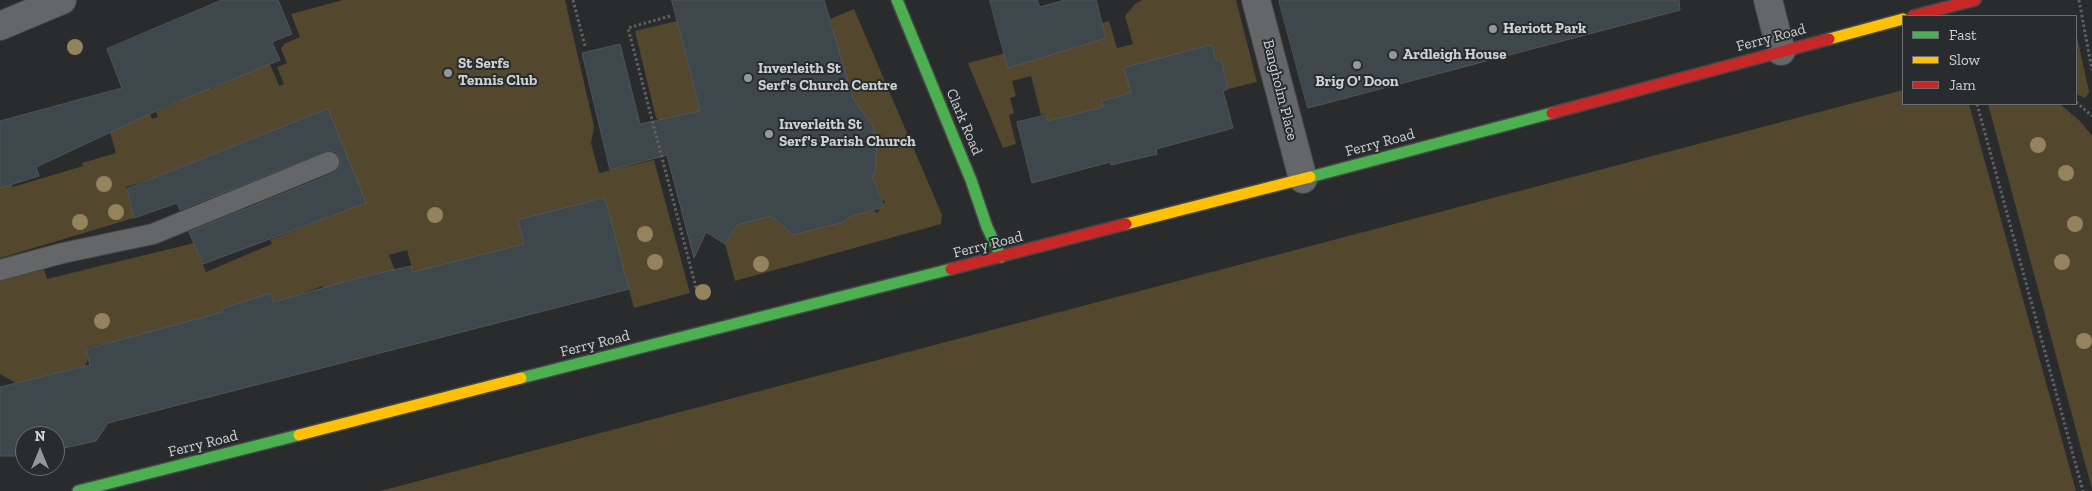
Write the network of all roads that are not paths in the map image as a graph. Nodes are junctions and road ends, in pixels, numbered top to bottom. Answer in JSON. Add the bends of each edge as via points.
{"nodes":[{"id":1,"x":62,"y":0,"type":"edge"},
{"id":2,"x":897,"y":0,"type":"edge"},
{"id":3,"x":1256,"y":0,"type":"edge"},
{"id":4,"x":1768,"y":0,"type":"edge"},
{"id":5,"x":1975,"y":0,"type":"edge"},
{"id":6,"x":1917,"y":15,"type":"edge"},
{"id":7,"x":1902,"y":19,"type":"edge"},
{"id":8,"x":0,"y":26,"type":"edge"},
{"id":9,"x":1781,"y":51,"type":"junction"},
{"id":10,"x":329,"y":162,"type":"dead end"},
{"id":11,"x":1303,"y":179,"type":"junction"},
{"id":12,"x":1001,"y":257,"type":"junction"},
{"id":13,"x":0,"y":270,"type":"edge"},
{"id":14,"x":78,"y":491,"type":"edge"}],
"edges":[{"from":1,"to":8,"type":"street"},
{"from":2,"to":12,"type":"main road","name":"Clark Road"},
{"from":3,"to":11,"type":"street","name":"Bangholm Place"},
{"from":4,"to":9,"type":"street"},
{"from":5,"to":6,"type":"main road"},
{"from":7,"to":9,"type":"main road","name":"Ferry Road"},
{"from":9,"to":11,"type":"main road","name":"Ferry Road"},
{"from":10,"to":13,"type":"lane","via":[[152,234]]},
{"from":11,"to":12,"type":"main road","name":"Ferry Road"},
{"from":12,"to":14,"type":"main road","name":"Ferry Road"}]}
